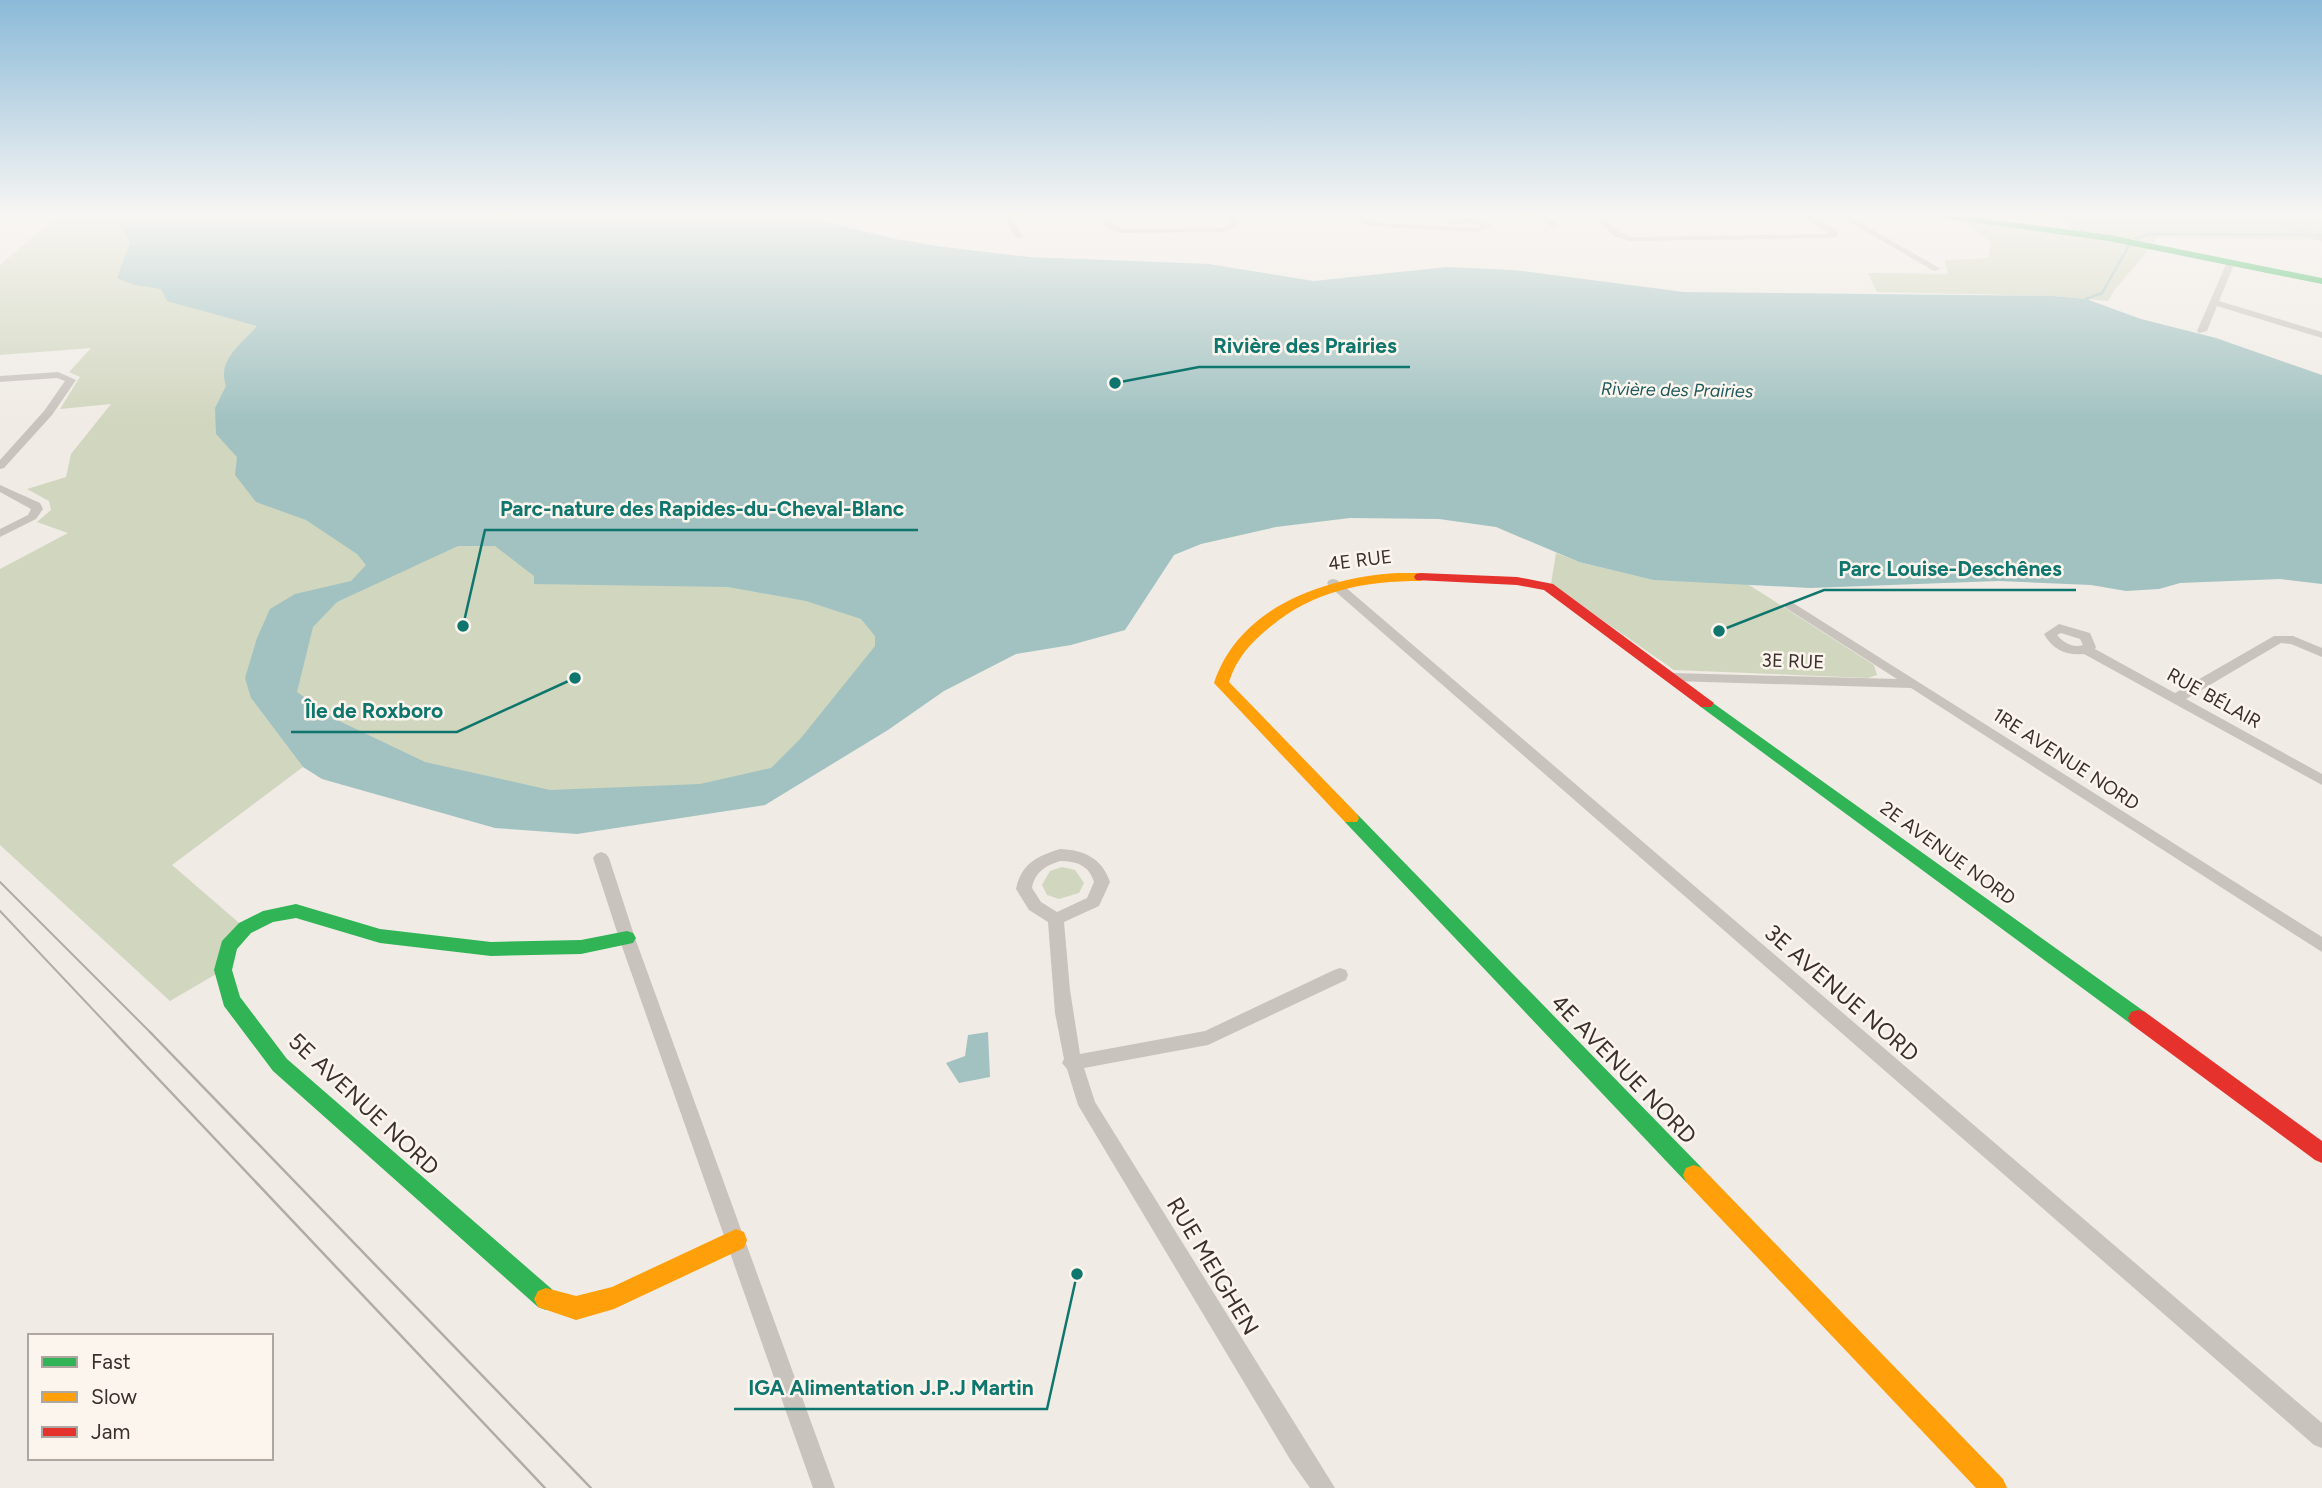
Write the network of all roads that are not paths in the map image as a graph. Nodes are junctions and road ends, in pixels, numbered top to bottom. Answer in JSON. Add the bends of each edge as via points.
{"nodes":[{"id":1,"x":2222,"y":282,"type":"edge"},
{"id":2,"x":2214,"y":302,"type":"junction"},
{"id":3,"x":2202,"y":331,"type":"dead end"},
{"id":4,"x":2322,"y":335,"type":"edge"},
{"id":5,"x":0,"y":379,"type":"edge"},
{"id":6,"x":0,"y":466,"type":"edge"},
{"id":7,"x":0,"y":488,"type":"edge"},
{"id":8,"x":0,"y":534,"type":"edge"},
{"id":9,"x":1333,"y":583,"type":"junction"},
{"id":10,"x":1548,"y":587,"type":"joint"},
{"id":11,"x":1790,"y":605,"type":"dead end"},
{"id":12,"x":2087,"y":650,"type":"dead end"},
{"id":13,"x":2322,"y":653,"type":"edge"},
{"id":14,"x":1672,"y":677,"type":"junction"},
{"id":15,"x":1221,"y":683,"type":"joint"},
{"id":16,"x":1913,"y":684,"type":"junction"},
{"id":17,"x":2175,"y":699,"type":"junction"},
{"id":18,"x":2322,"y":780,"type":"edge"},
{"id":19,"x":601,"y":858,"type":"dead end"},
{"id":20,"x":1056,"y":919,"type":"junction"},
{"id":21,"x":627,"y":938,"type":"junction"},
{"id":22,"x":2322,"y":945,"type":"edge"},
{"id":23,"x":1340,"y":975,"type":"dead end"},
{"id":24,"x":1071,"y":1063,"type":"junction"},
{"id":25,"x":2322,"y":1153,"type":"edge"},
{"id":26,"x":736,"y":1240,"type":"junction"},
{"id":27,"x":2322,"y":1437,"type":"edge"},
{"id":28,"x":824,"y":1488,"type":"edge"},
{"id":29,"x":1324,"y":1488,"type":"edge"},
{"id":30,"x":1994,"y":1488,"type":"edge"}],
"edges":[{"from":1,"to":2,"type":"street"},
{"from":2,"to":3,"type":"street"},
{"from":2,"to":4,"type":"street"},
{"from":5,"to":6,"type":"street","via":[[58,375],[71,381]]},
{"from":7,"to":8,"type":"street","via":[[37,509],[27,520]]},
{"from":9,"to":10,"type":"street","name":"4E RUE","via":[[1385,575]]},
{"from":9,"to":15,"type":"street","name":"4E RUE","via":[[1282,606],[1225,664]]},
{"from":9,"to":27,"type":"street","name":"3E AVENUE NORD"},
{"from":10,"to":14,"type":"street","name":"2E AVENUE NORD"},
{"from":11,"to":16,"type":"street","name":"1RE AVENUE NORD"},
{"from":12,"to":17,"type":"street","name":"RUE BÉLAIR"},
{"from":13,"to":17,"type":"street","via":[[2279,639]]},
{"from":14,"to":16,"type":"street","name":"3E RUE"},
{"from":14,"to":25,"type":"street","name":"2E AVENUE NORD"},
{"from":15,"to":30,"type":"street","name":"4E AVENUE NORD"},
{"from":16,"to":22,"type":"street","name":"1RE AVENUE NORD"},
{"from":17,"to":18,"type":"street","name":"RUE BÉLAIR"},
{"from":19,"to":21,"type":"street"},
{"from":20,"to":20,"type":"street","via":[[1082,909],[1099,892],[1099,873],[1083,858],[1048,858],[1025,879],[1028,898]]},
{"from":20,"to":24,"type":"street","name":"RUE MEIGHEN","via":[[1060,992]]},
{"from":21,"to":26,"type":"street"},
{"from":21,"to":26,"type":"street","name":"5E AVENUE NORD","via":[[581,947],[491,949],[380,936],[296,911],[269,916],[245,928],[229,946],[223,970],[231,1000],[280,1065],[544,1298],[576,1308],[614,1298]]},
{"from":23,"to":24,"type":"street","via":[[1208,1038]]},
{"from":24,"to":29,"type":"street","name":"RUE MEIGHEN","via":[[1087,1105]]},
{"from":26,"to":28,"type":"street"}]}
